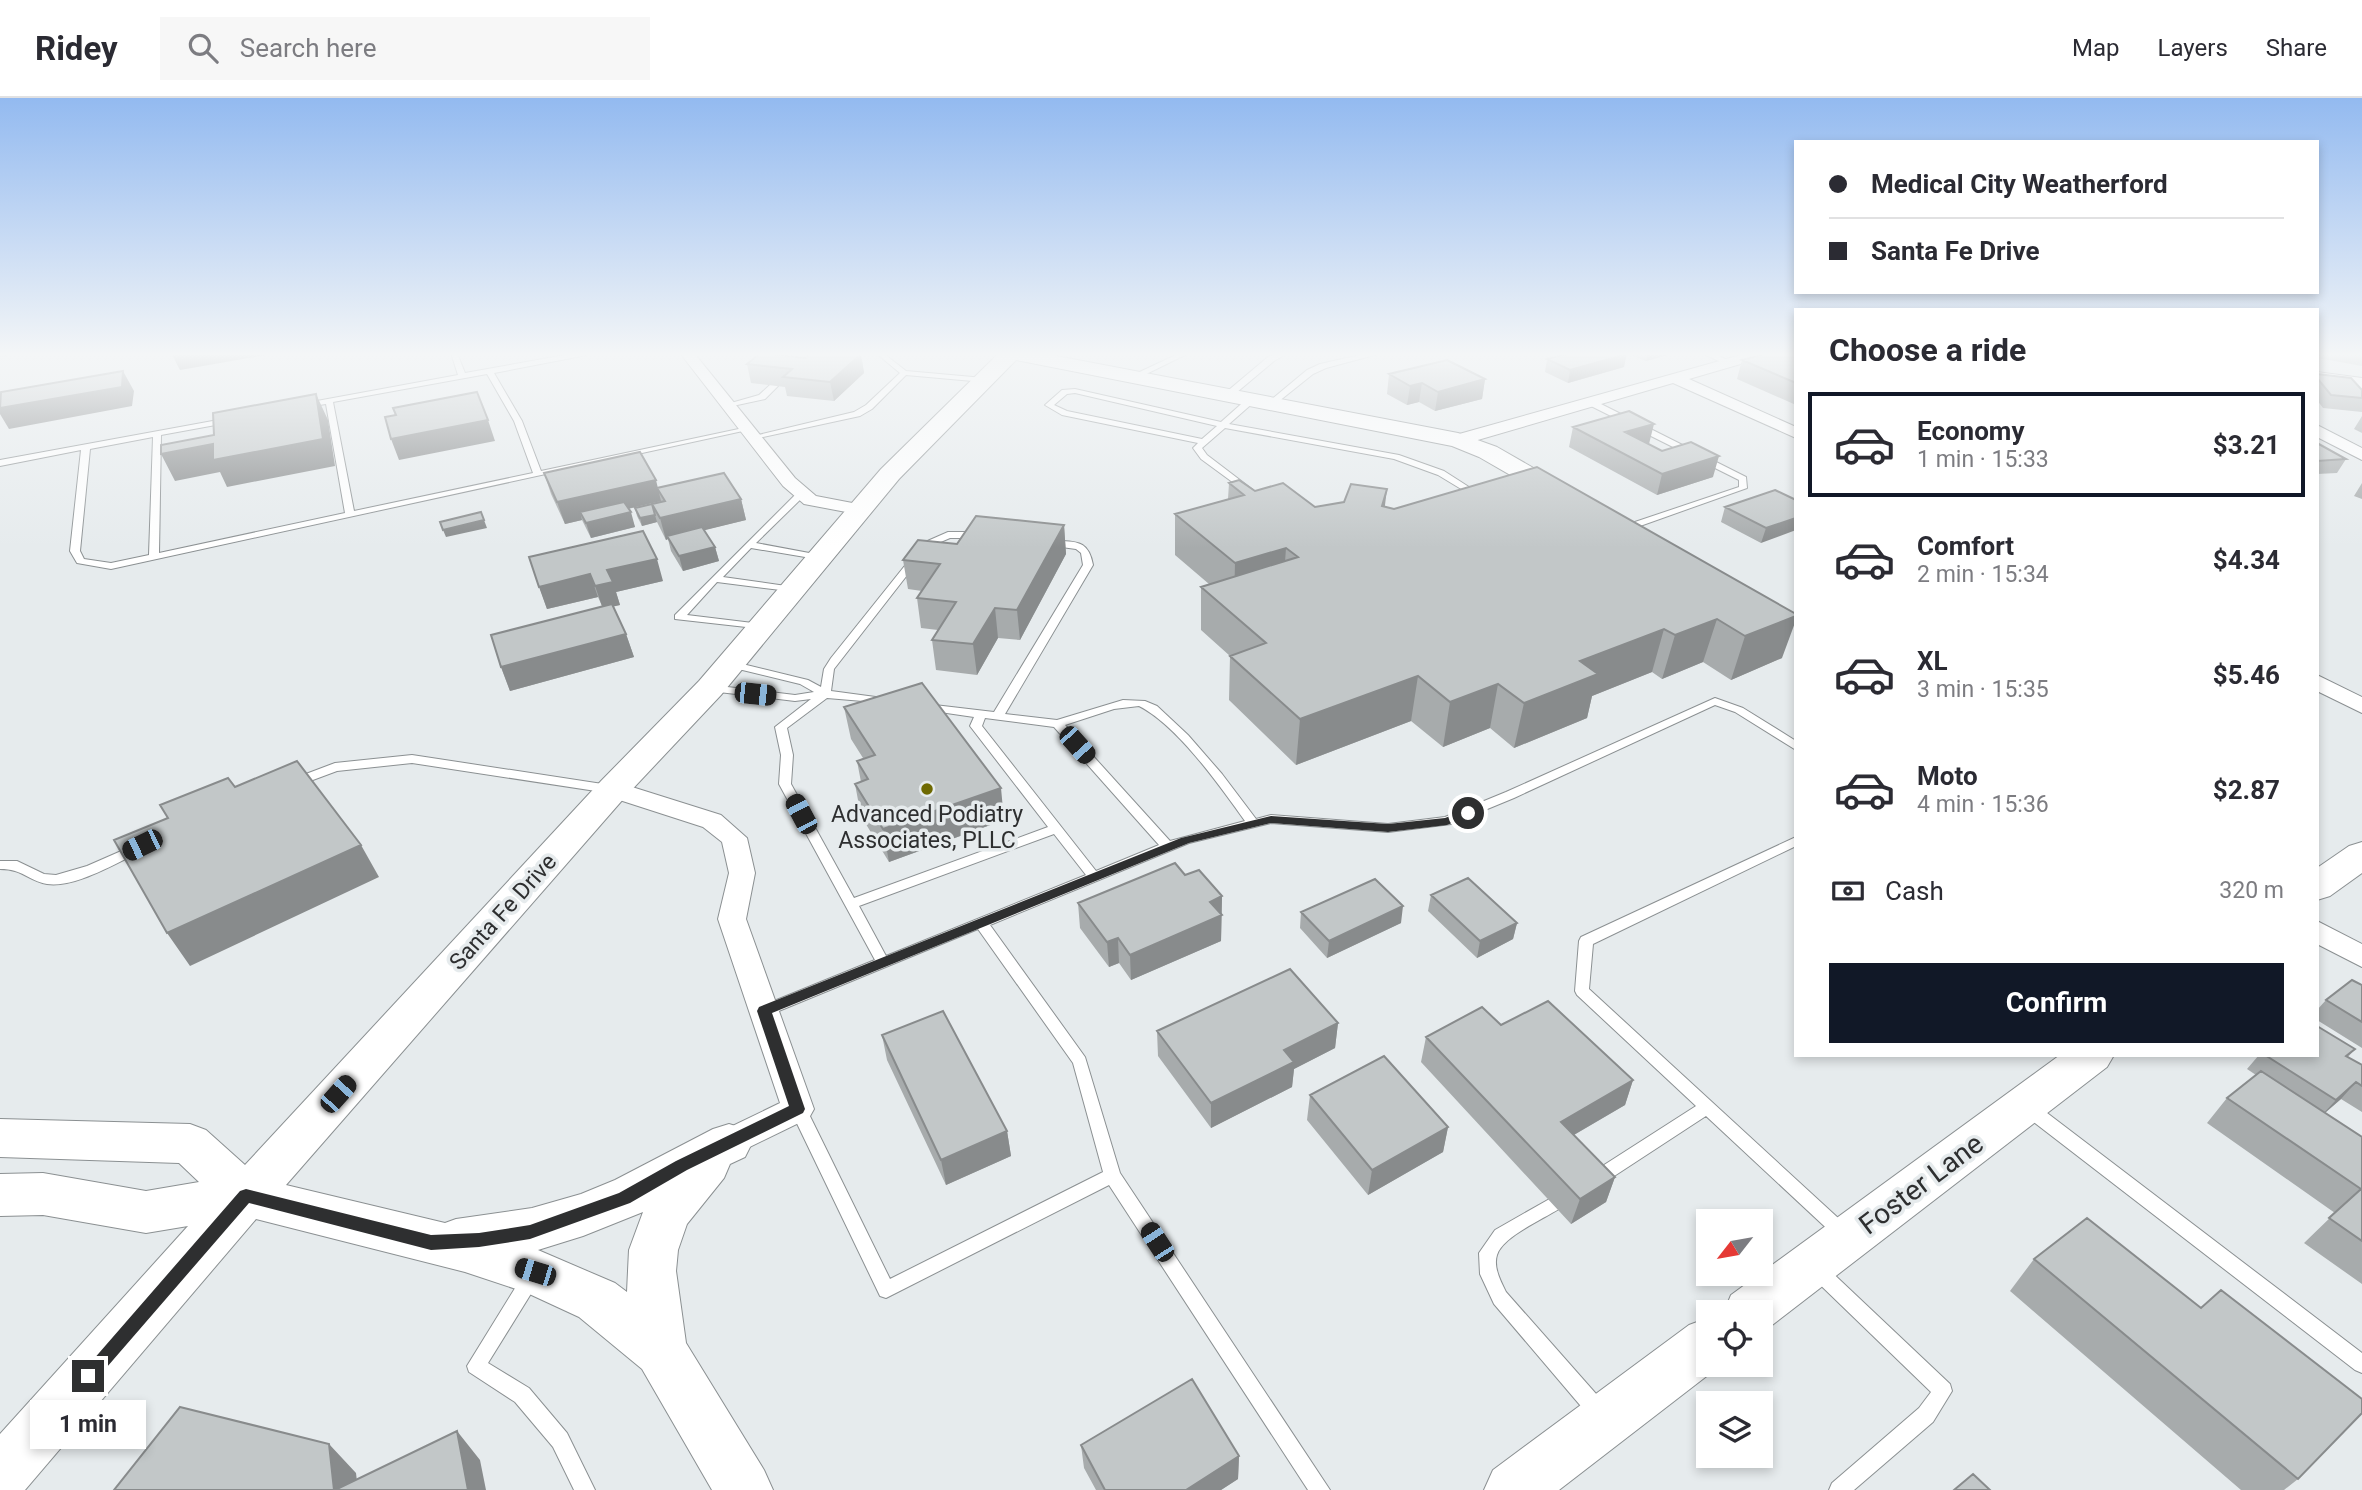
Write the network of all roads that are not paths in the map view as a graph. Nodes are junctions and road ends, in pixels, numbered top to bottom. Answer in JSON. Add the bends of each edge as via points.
{"nodes":[{"id":1,"x":236,"y":418,"type":"edge"},
{"id":2,"x":332,"y":418,"type":"edge"},
{"id":3,"x":517,"y":418,"type":"edge"},
{"id":4,"x":739,"y":418,"type":"edge"},
{"id":5,"x":835,"y":418,"type":"edge"},
{"id":6,"x":946,"y":418,"type":"edge"},
{"id":7,"x":1089,"y":418,"type":"edge"},
{"id":8,"x":1193,"y":418,"type":"edge"},
{"id":9,"x":1231,"y":418,"type":"edge"},
{"id":10,"x":1343,"y":418,"type":"edge"},
{"id":11,"x":1538,"y":418,"type":"edge"},
{"id":12,"x":1621,"y":418,"type":"edge"},
{"id":13,"x":1763,"y":418,"type":"edge"},
{"id":14,"x":1224,"y":425,"type":"junction"},
{"id":15,"x":2319,"y":431,"type":"edge"},
{"id":16,"x":1794,"y":432,"type":"edge"},
{"id":17,"x":157,"y":433,"type":"junction"},
{"id":18,"x":751,"y":433,"type":"junction"},
{"id":19,"x":1458,"y":440,"type":"junction"},
{"id":20,"x":1204,"y":442,"type":"junction"},
{"id":21,"x":86,"y":447,"type":"junction"},
{"id":22,"x":2362,"y":455,"type":"edge"},
{"id":23,"x":0,"y":463,"type":"edge"},
{"id":24,"x":538,"y":474,"type":"junction"},
{"id":25,"x":802,"y":493,"type":"junction"},
{"id":26,"x":1255,"y":495,"type":"edge"},
{"id":27,"x":1473,"y":508,"type":"edge"},
{"id":28,"x":862,"y":510,"type":"junction"},
{"id":29,"x":350,"y":514,"type":"junction"},
{"id":30,"x":1601,"y":517,"type":"junction"},
{"id":31,"x":989,"y":537,"type":"edge"},
{"id":32,"x":1041,"y":542,"type":"edge"},
{"id":33,"x":1645,"y":542,"type":"edge"},
{"id":34,"x":749,"y":545,"type":"junction"},
{"id":35,"x":153,"y":556,"type":"junction"},
{"id":36,"x":820,"y":558,"type":"junction"},
{"id":37,"x":715,"y":579,"type":"junction"},
{"id":38,"x":793,"y":590,"type":"junction"},
{"id":39,"x":762,"y":627,"type":"junction"},
{"id":40,"x":730,"y":664,"type":"junction"},
{"id":41,"x":2319,"y":683,"type":"edge"},
{"id":42,"x":710,"y":688,"type":"junction"},
{"id":43,"x":825,"y":694,"type":"junction"},
{"id":44,"x":890,"y":702,"type":"edge"},
{"id":45,"x":916,"y":706,"type":"edge"},
{"id":46,"x":2362,"y":706,"type":"edge"},
{"id":47,"x":981,"y":714,"type":"junction"},
{"id":48,"x":998,"y":716,"type":"junction"},
{"id":49,"x":1058,"y":724,"type":"junction"},
{"id":50,"x":1794,"y":746,"type":"edge"},
{"id":51,"x":284,"y":786,"type":"edge"},
{"id":52,"x":613,"y":789,"type":"junction"},
{"id":53,"x":1253,"y":824,"type":"junction"},
{"id":54,"x":1056,"y":829,"type":"junction"},
{"id":55,"x":149,"y":842,"type":"edge"},
{"id":56,"x":1794,"y":842,"type":"edge"},
{"id":57,"x":1168,"y":847,"type":"junction"},
{"id":58,"x":2362,"y":855,"type":"edge"},
{"id":59,"x":0,"y":865,"type":"edge"},
{"id":60,"x":1094,"y":877,"type":"junction"},
{"id":61,"x":2319,"y":886,"type":"edge"},
{"id":62,"x":851,"y":904,"type":"junction"},
{"id":63,"x":981,"y":923,"type":"junction"},
{"id":64,"x":2319,"y":932,"type":"edge"},
{"id":65,"x":2362,"y":957,"type":"edge"},
{"id":66,"x":883,"y":963,"type":"junction"},
{"id":67,"x":764,"y":1011,"type":"junction"},
{"id":68,"x":2089,"y":1057,"type":"edge"},
{"id":69,"x":2025,"y":1105,"type":"junction"},
{"id":70,"x":1707,"y":1107,"type":"junction"},
{"id":71,"x":798,"y":1109,"type":"junction"},
{"id":72,"x":0,"y":1138,"type":"edge"},
{"id":73,"x":729,"y":1143,"type":"junction"},
{"id":74,"x":1112,"y":1175,"type":"junction"},
{"id":75,"x":1588,"y":1183,"type":"edge"},
{"id":76,"x":0,"y":1195,"type":"edge"},
{"id":77,"x":246,"y":1196,"type":"junction"},
{"id":78,"x":1553,"y":1204,"type":"dead end"},
{"id":79,"x":1849,"y":1238,"type":"junction"},
{"id":80,"x":431,"y":1242,"type":"junction"},
{"id":81,"x":1812,"y":1265,"type":"junction"},
{"id":82,"x":535,"y":1272,"type":"junction"},
{"id":83,"x":1765,"y":1300,"type":"edge"},
{"id":84,"x":662,"y":1351,"type":"junction"},
{"id":85,"x":1696,"y":1352,"type":"edge"},
{"id":86,"x":2362,"y":1364,"type":"edge"},
{"id":87,"x":1606,"y":1420,"type":"junction"},
{"id":88,"x":0,"y":1476,"type":"edge"},
{"id":89,"x":585,"y":1490,"type":"edge"},
{"id":90,"x":744,"y":1490,"type":"edge"},
{"id":91,"x":1320,"y":1490,"type":"edge"},
{"id":92,"x":1513,"y":1490,"type":"edge"},
{"id":93,"x":1839,"y":1490,"type":"edge"}],
"edges":[{"from":1,"to":17,"type":"lane"},
{"from":2,"to":29,"type":"lane"},
{"from":3,"to":24,"type":"lane"},
{"from":4,"to":18,"type":"street"},
{"from":5,"to":18,"type":"lane"},
{"from":6,"to":28,"type":"street","name":"Santa Fe Drive","via":[[890,474]]},
{"from":7,"to":20,"type":"lane"},
{"from":8,"to":14,"type":"lane"},
{"from":9,"to":14,"type":"lane"},
{"from":10,"to":19,"type":"street"},
{"from":11,"to":19,"type":"street"},
{"from":12,"to":30,"type":"lane","via":[[1743,480],[1743,488]]},
{"from":13,"to":16,"type":"street"},
{"from":14,"to":20,"type":"lane"},
{"from":14,"to":27,"type":"lane","via":[[1426,466],[1491,503]]},
{"from":15,"to":22,"type":"street"},
{"from":17,"to":21,"type":"lane"},
{"from":17,"to":35,"type":"lane"},
{"from":18,"to":24,"type":"lane"},
{"from":18,"to":25,"type":"street"},
{"from":19,"to":30,"type":"street","via":[[1488,452],[1542,488]]},
{"from":20,"to":26,"type":"lane","via":[[1197,448],[1204,457]]},
{"from":21,"to":23,"type":"lane"},
{"from":21,"to":35,"type":"lane","via":[[75,551],[80,561],[111,566]]},
{"from":24,"to":29,"type":"lane"},
{"from":25,"to":28,"type":"street","via":[[810,500]]},
{"from":25,"to":34,"type":"lane"},
{"from":28,"to":36,"type":"street","name":"Santa Fe Drive"},
{"from":29,"to":35,"type":"lane"},
{"from":30,"to":33,"type":"street"},
{"from":31,"to":43,"type":"lane","via":[[948,535],[926,545],[835,660]]},
{"from":32,"to":48,"type":"lane","via":[[1079,547],[1087,552],[1088,565]]},
{"from":34,"to":36,"type":"lane"},
{"from":34,"to":37,"type":"lane"},
{"from":36,"to":38,"type":"street","name":"Santa Fe Drive"},
{"from":37,"to":38,"type":"lane"},
{"from":37,"to":39,"type":"lane","via":[[679,617]]},
{"from":38,"to":39,"type":"street","name":"Santa Fe Drive"},
{"from":39,"to":40,"type":"street","name":"Santa Fe Drive"},
{"from":40,"to":42,"type":"street","name":"Santa Fe Drive"},
{"from":40,"to":43,"type":"lane","via":[[804,682]]},
{"from":41,"to":46,"type":"street"},
{"from":42,"to":43,"type":"lane","via":[[795,698]]},
{"from":42,"to":52,"type":"street","name":"Santa Fe Drive"},
{"from":43,"to":44,"type":"lane"},
{"from":43,"to":62,"type":"lane","via":[[781,727],[787,755],[785,784]]},
{"from":45,"to":47,"type":"lane"},
{"from":47,"to":48,"type":"lane"},
{"from":47,"to":54,"type":"lane","via":[[976,726]]},
{"from":48,"to":49,"type":"lane"},
{"from":49,"to":53,"type":"lane","via":[[1142,703],[1155,710],[1206,762]]},
{"from":49,"to":57,"type":"lane"},
{"from":50,"to":53,"type":"lane","via":[[1739,710],[1715,701],[1447,821],[1388,828],[1271,819]]},
{"from":51,"to":52,"type":"lane","via":[[335,767],[412,759]]},
{"from":52,"to":67,"type":"street","via":[[712,821],[734,838],[742,873],[732,919]]},
{"from":52,"to":77,"type":"street","name":"Santa Fe Drive"},
{"from":53,"to":57,"type":"lane"},
{"from":54,"to":60,"type":"lane"},
{"from":54,"to":62,"type":"lane"},
{"from":55,"to":59,"type":"lane","via":[[82,874],[46,880],[18,864]]},
{"from":56,"to":70,"type":"lane","via":[[1586,941],[1582,991]]},
{"from":57,"to":60,"type":"lane"},
{"from":58,"to":61,"type":"street"},
{"from":60,"to":63,"type":"lane"},
{"from":62,"to":66,"type":"lane"},
{"from":63,"to":66,"type":"lane"},
{"from":63,"to":74,"type":"lane","via":[[1080,1061]]},
{"from":64,"to":65,"type":"street"},
{"from":66,"to":67,"type":"lane"},
{"from":67,"to":71,"type":"street"},
{"from":68,"to":69,"type":"street","name":"Foster Lane"},
{"from":69,"to":79,"type":"street","name":"Foster Lane"},
{"from":69,"to":86,"type":"lane"},
{"from":70,"to":75,"type":"lane"},
{"from":70,"to":79,"type":"lane"},
{"from":71,"to":73,"type":"street"},
{"from":71,"to":74,"type":"lane","via":[[886,1290]]},
{"from":72,"to":77,"type":"street","via":[[190,1144]]},
{"from":73,"to":80,"type":"street","via":[[625,1198],[530,1232]]},
{"from":73,"to":84,"type":"street","via":[[681,1190],[662,1219],[650,1259]]},
{"from":74,"to":91,"type":"lane"},
{"from":76,"to":77,"type":"street","via":[[43,1194],[146,1212]]},
{"from":77,"to":80,"type":"street"},
{"from":77,"to":88,"type":"street","name":"Santa Fe Drive"},
{"from":78,"to":87,"type":"lane","via":[[1501,1235],[1488,1253],[1489,1274],[1500,1298]]},
{"from":79,"to":81,"type":"street","name":"Foster Lane"},
{"from":80,"to":82,"type":"street"},
{"from":81,"to":83,"type":"street","name":"Foster Lane"},
{"from":81,"to":93,"type":"lane","via":[[1943,1391],[1926,1415]]},
{"from":82,"to":84,"type":"street","via":[[597,1300]]},
{"from":82,"to":89,"type":"lane","via":[[476,1366],[522,1395],[561,1440]]},
{"from":84,"to":90,"type":"street"},
{"from":85,"to":87,"type":"street"},
{"from":87,"to":92,"type":"street"}]}
